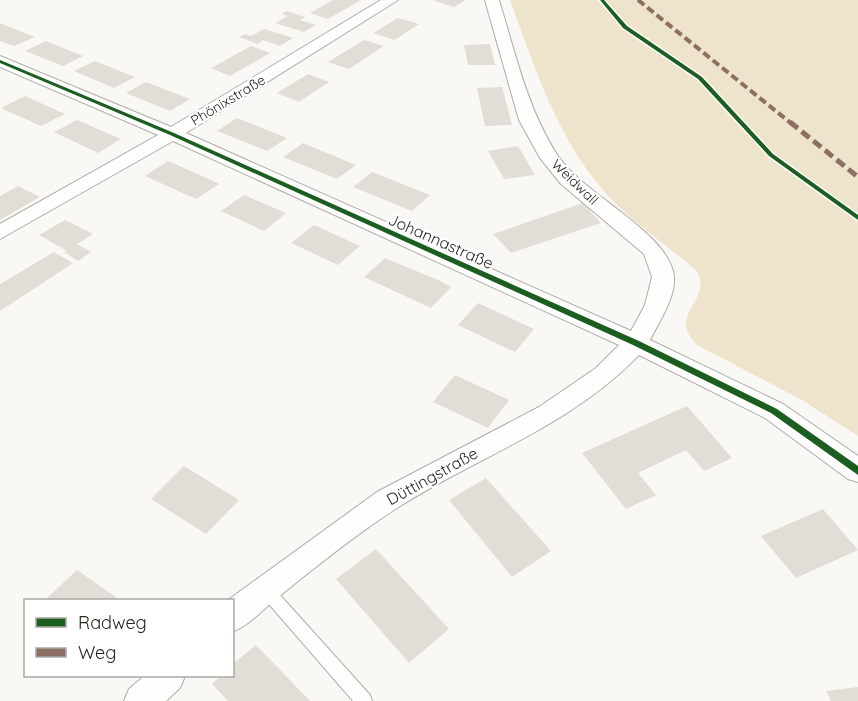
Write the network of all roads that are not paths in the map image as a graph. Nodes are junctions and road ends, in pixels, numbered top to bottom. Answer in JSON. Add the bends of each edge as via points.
{"nodes":[{"id":1,"x":391,"y":0,"type":"edge"},
{"id":2,"x":492,"y":0,"type":"edge"},
{"id":3,"x":0,"y":61,"type":"edge"},
{"id":4,"x":172,"y":134,"type":"junction"},
{"id":5,"x":0,"y":233,"type":"edge"},
{"id":6,"x":636,"y":343,"type":"junction"},
{"id":7,"x":858,"y":471,"type":"edge"},
{"id":8,"x":265,"y":589,"type":"junction"},
{"id":9,"x":234,"y":614,"type":"edge"},
{"id":10,"x":166,"y":677,"type":"edge"},
{"id":11,"x":141,"y":701,"type":"edge"},
{"id":12,"x":364,"y":701,"type":"edge"}],
"edges":[{"from":1,"to":4,"type":"street","name":"Phönixstraße"},
{"from":2,"to":6,"type":"street","name":"Weidwall","via":[[528,120],[549,158],[568,180],[653,251],[663,277],[656,305]]},
{"from":3,"to":4,"type":"street","name":"Johannastraße"},
{"from":4,"to":5,"type":"street","name":"Phönixstraße"},
{"from":4,"to":6,"type":"street","name":"Johannastraße"},
{"from":6,"to":7,"type":"street","name":"Johannastraße","via":[[774,411]]},
{"from":6,"to":8,"type":"street","name":"Düttingstraße","via":[[605,374],[548,414],[387,500]]},
{"from":8,"to":9,"type":"street","name":"Düttingstraße"},
{"from":8,"to":12,"type":"lane"},
{"from":10,"to":11,"type":"street"}]}
